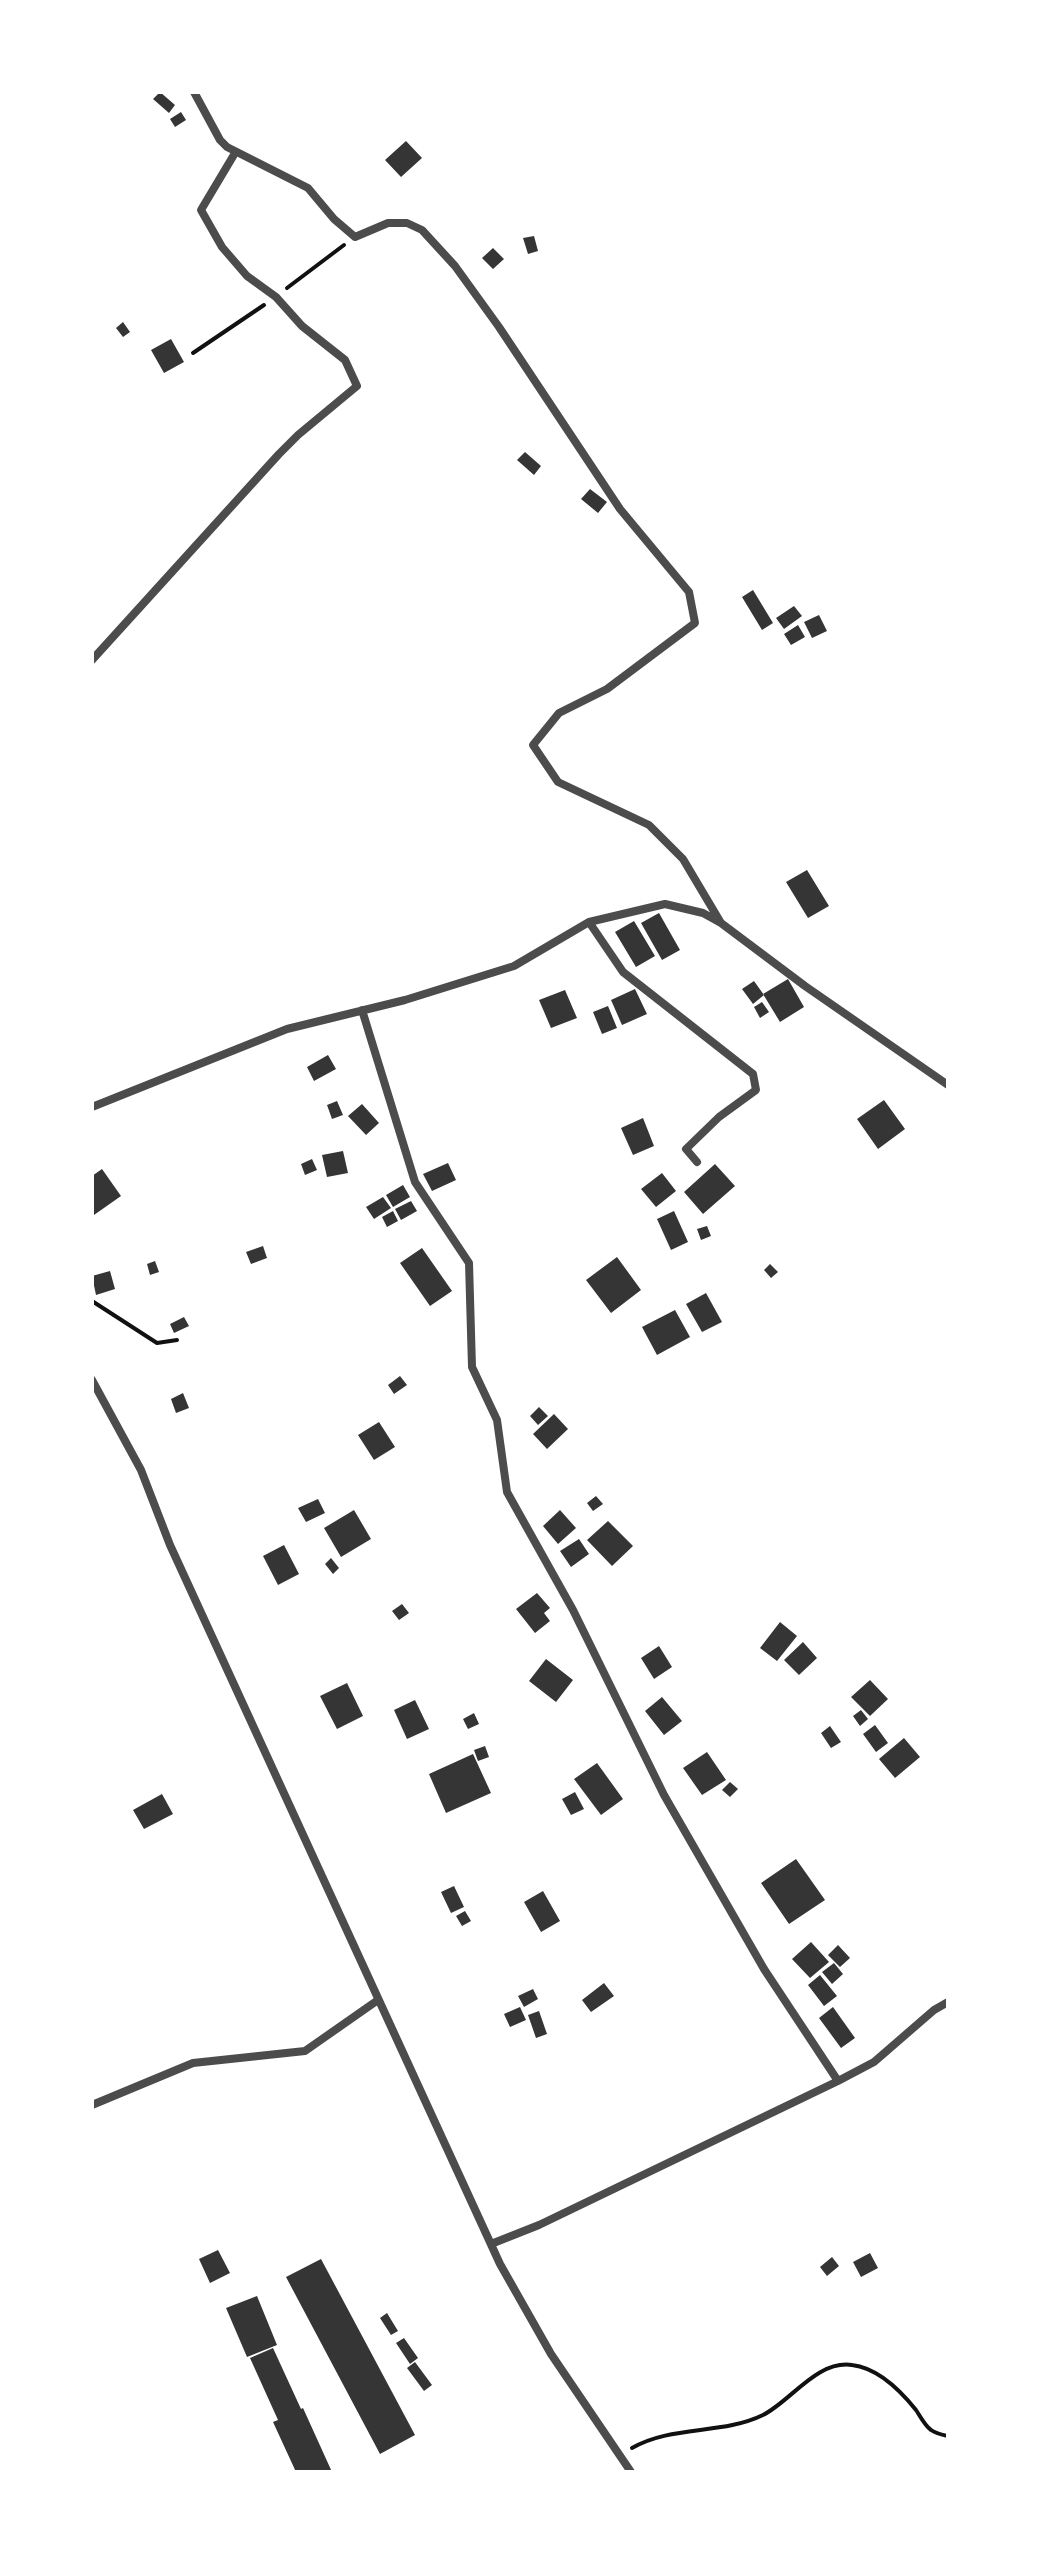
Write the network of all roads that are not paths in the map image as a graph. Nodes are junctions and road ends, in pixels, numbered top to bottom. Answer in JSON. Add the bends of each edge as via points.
{"nodes":[{"id":1,"x":194,"y":92,"type":"edge"},
{"id":2,"x":235,"y":153,"type":"junction"},
{"id":3,"x":92,"y":660,"type":"edge"},
{"id":4,"x":589,"y":922,"type":"junction"},
{"id":5,"x":721,"y":923,"type":"junction"},
{"id":6,"x":362,"y":1010,"type":"junction"},
{"id":7,"x":948,"y":1085,"type":"edge"},
{"id":8,"x":92,"y":1107,"type":"edge"},
{"id":9,"x":697,"y":1162,"type":"dead end"},
{"id":10,"x":92,"y":1380,"type":"edge"},
{"id":11,"x":378,"y":2000,"type":"junction"},
{"id":12,"x":948,"y":2002,"type":"edge"},
{"id":13,"x":838,"y":2081,"type":"junction"},
{"id":14,"x":92,"y":2105,"type":"edge"},
{"id":15,"x":491,"y":2244,"type":"junction"},
{"id":16,"x":631,"y":2472,"type":"edge"}],
"edges":[{"from":1,"to":2,"type":"street","via":[[220,140]]},
{"from":2,"to":3,"type":"street","via":[[201,210],[247,276],[345,360],[357,386],[279,454]]},
{"from":2,"to":5,"type":"street","via":[[308,188],[355,237],[388,223],[422,230],[499,327],[620,509],[689,592],[695,623],[607,689],[559,713],[533,745],[558,782],[649,825],[683,859]]},
{"from":4,"to":5,"type":"street","via":[[665,904]]},
{"from":4,"to":6,"type":"street","via":[[514,966]]},
{"from":4,"to":9,"type":"street","via":[[623,972],[753,1074],[756,1090],[686,1149]]},
{"from":5,"to":7,"type":"street"},
{"from":6,"to":8,"type":"street","via":[[287,1029]]},
{"from":6,"to":13,"type":"street","via":[[415,1182],[469,1263],[472,1367],[497,1420],[507,1492],[573,1610],[664,1795],[764,1969]]},
{"from":10,"to":11,"type":"street","via":[[141,1470],[170,1545]]},
{"from":11,"to":14,"type":"street","via":[[305,2051],[193,2063]]},
{"from":11,"to":15,"type":"street"},
{"from":12,"to":13,"type":"street","via":[[874,2062]]},
{"from":13,"to":15,"type":"street"},
{"from":15,"to":16,"type":"street","via":[[551,2354]]}]}
